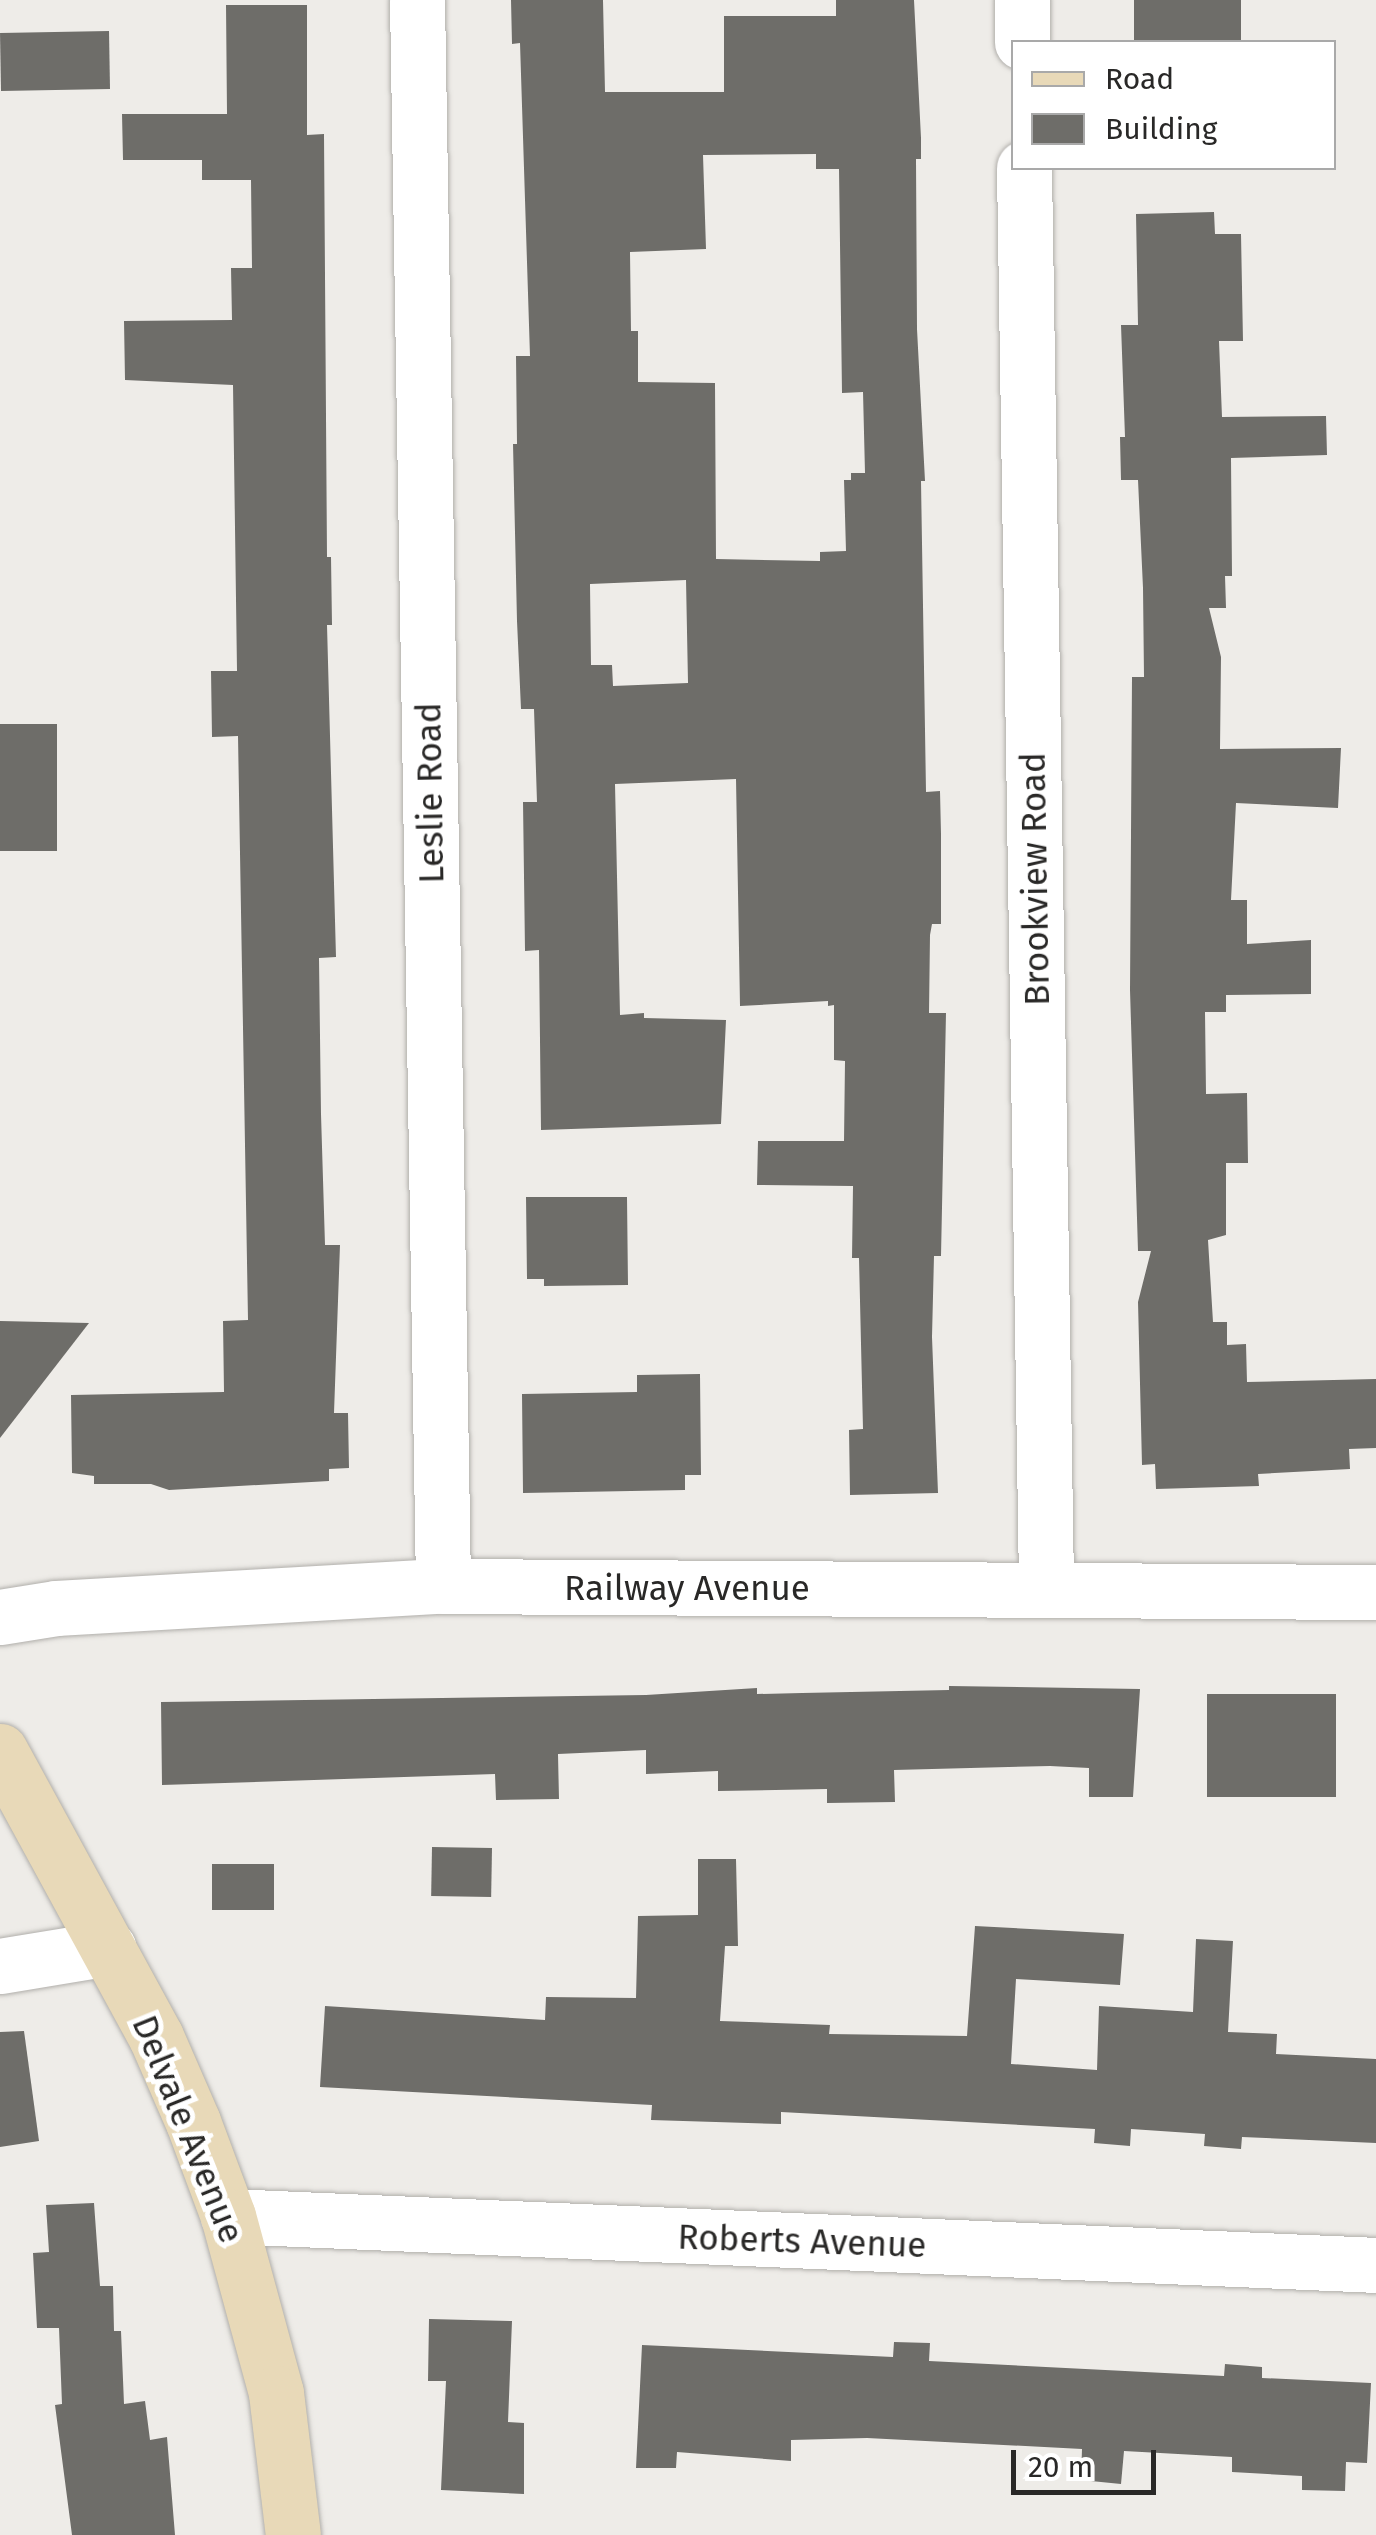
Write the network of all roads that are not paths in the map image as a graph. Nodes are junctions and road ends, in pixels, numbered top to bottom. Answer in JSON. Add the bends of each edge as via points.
{"nodes":[{"id":1,"x":417,"y":0,"type":"edge"},
{"id":2,"x":1022,"y":0,"type":"edge"},
{"id":3,"x":1022,"y":40,"type":"edge"},
{"id":4,"x":1024,"y":170,"type":"edge"},
{"id":5,"x":443,"y":1586,"type":"junction"},
{"id":6,"x":1046,"y":1590,"type":"junction"},
{"id":7,"x":1376,"y":1592,"type":"edge"},
{"id":8,"x":0,"y":1616,"type":"edge"},
{"id":9,"x":0,"y":1751,"type":"edge"},
{"id":10,"x":109,"y":1948,"type":"junction"},
{"id":11,"x":0,"y":1966,"type":"edge"},
{"id":12,"x":228,"y":2216,"type":"junction"},
{"id":13,"x":1376,"y":2265,"type":"edge"},
{"id":14,"x":294,"y":2535,"type":"edge"}],
"edges":[{"from":1,"to":5,"type":"street","name":"Leslie Road"},
{"from":2,"to":3,"type":"street"},
{"from":4,"to":6,"type":"street","name":"Brookview Road"},
{"from":5,"to":6,"type":"street","name":"Railway Avenue"},
{"from":5,"to":8,"type":"street","name":"Railway Avenue"},
{"from":6,"to":7,"type":"street","name":"Railway Avenue"},
{"from":9,"to":10,"type":"street","name":"Delvale Avenue"},
{"from":10,"to":11,"type":"street"},
{"from":10,"to":12,"type":"street","name":"Delvale Avenue","via":[[156,2037]]},
{"from":12,"to":13,"type":"street","name":"Roberts Avenue"},
{"from":12,"to":14,"type":"street","name":"Delvale Avenue","via":[[276,2393]]}]}
